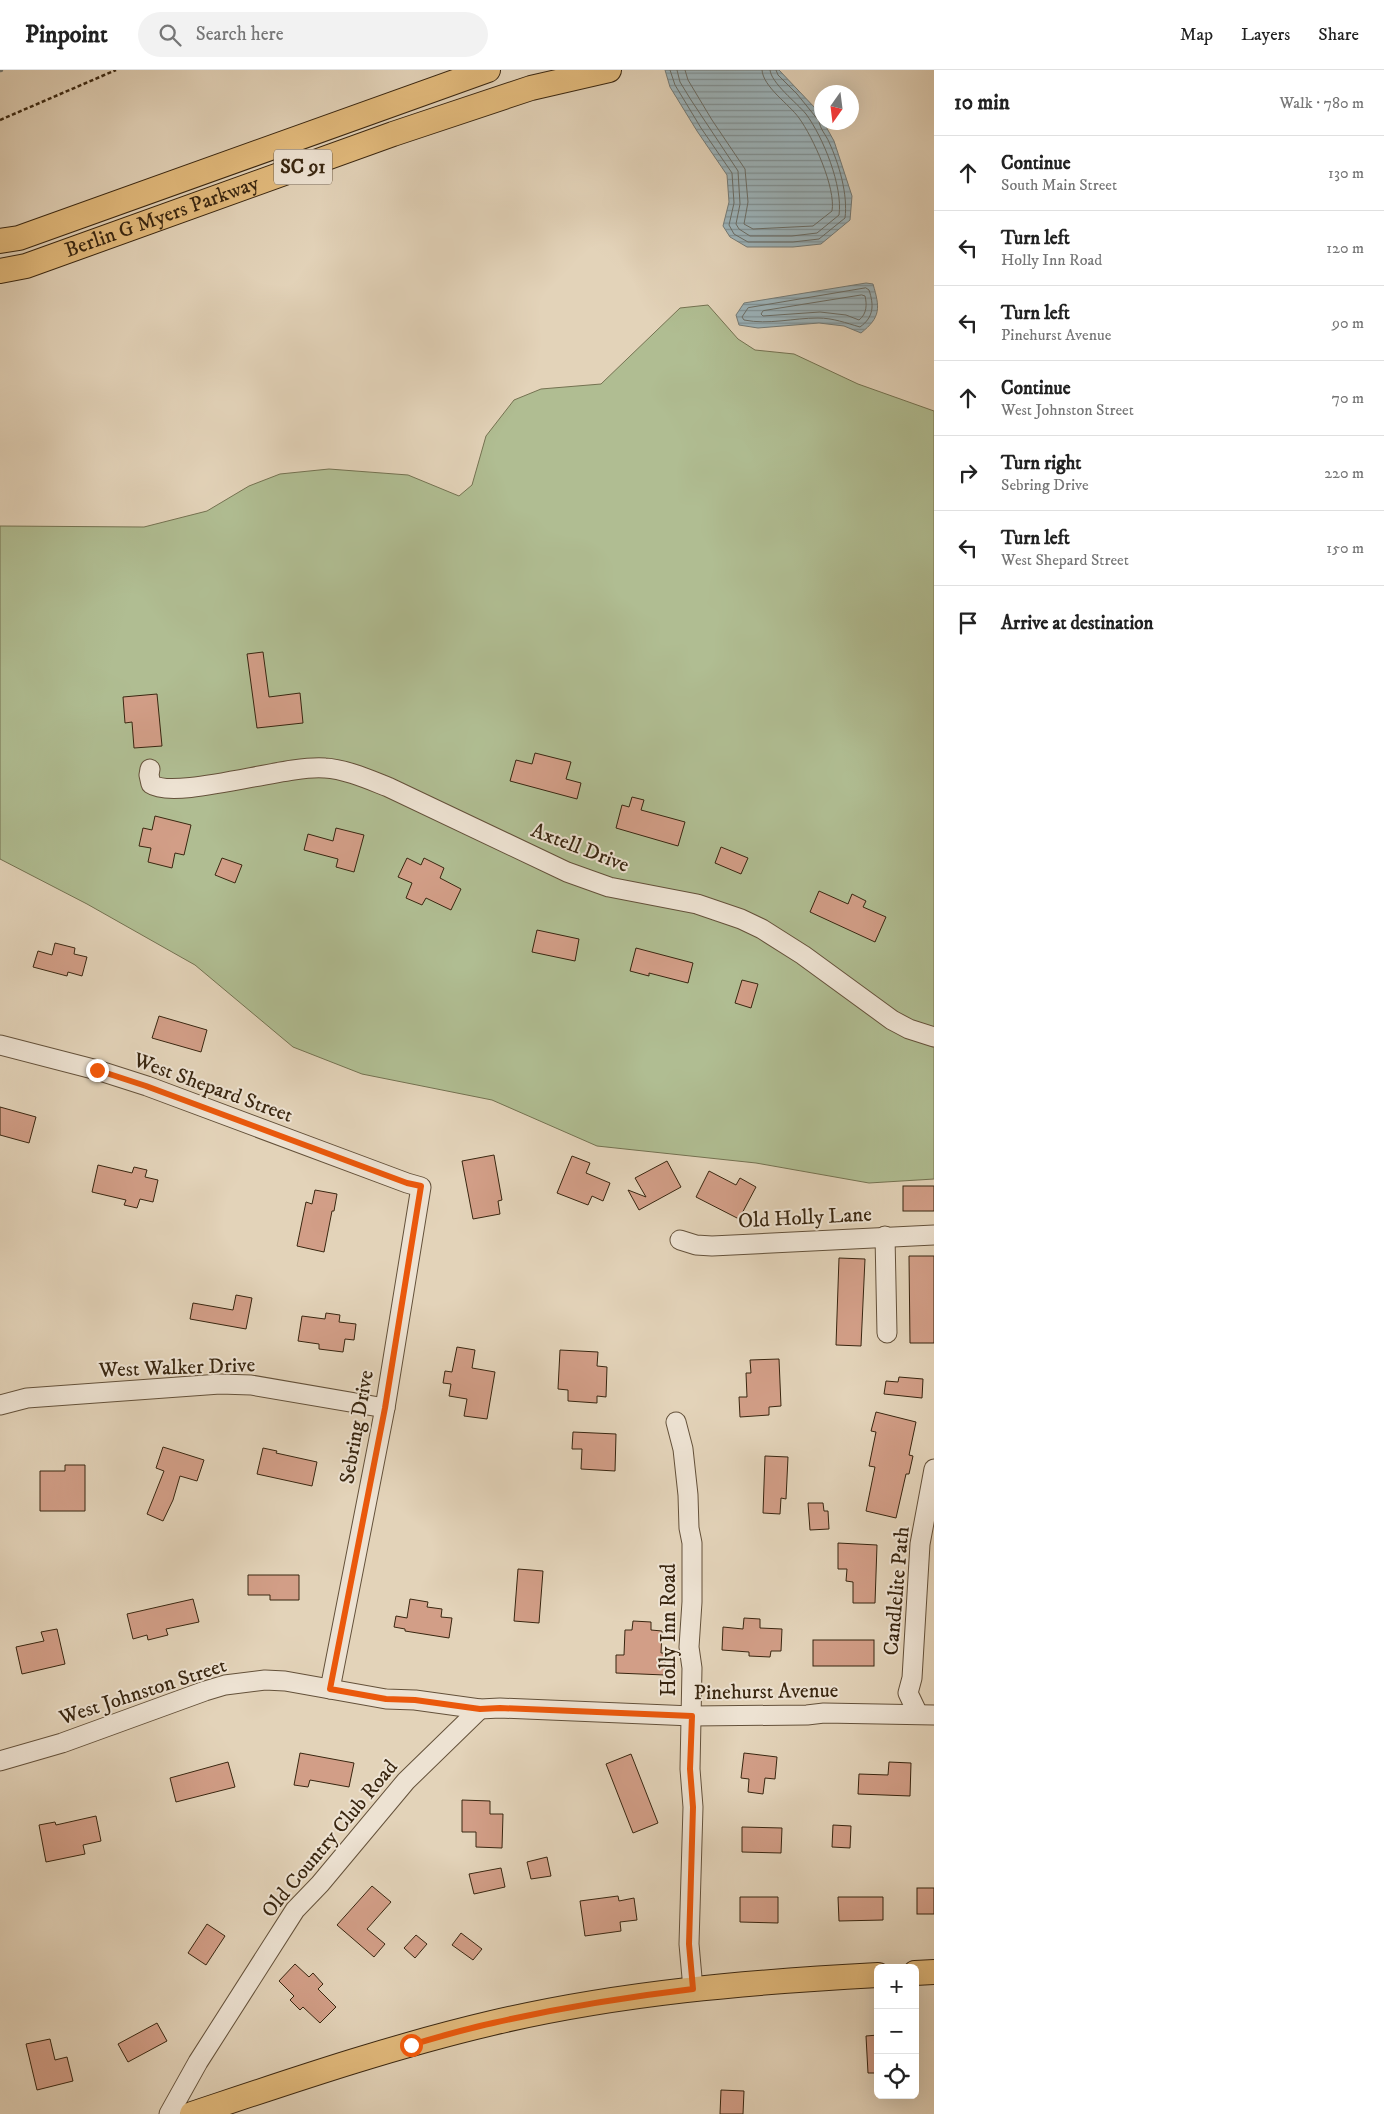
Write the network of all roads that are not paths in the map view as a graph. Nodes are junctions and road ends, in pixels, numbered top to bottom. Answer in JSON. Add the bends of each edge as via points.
{"nodes":[{"id":1,"x":488,"y":70,"type":"edge"},
{"id":2,"x":608,"y":70,"type":"edge"},
{"id":3,"x":0,"y":241,"type":"edge"},
{"id":4,"x":0,"y":271,"type":"edge"},
{"id":5,"x":150,"y":769,"type":"dead end"},
{"id":6,"x":934,"y":1037,"type":"edge"},
{"id":7,"x":0,"y":1045,"type":"edge"},
{"id":8,"x":407,"y":1183,"type":"joint"},
{"id":9,"x":934,"y":1235,"type":"edge"},
{"id":10,"x":885,"y":1236,"type":"junction"},
{"id":11,"x":680,"y":1240,"type":"dead end"},
{"id":12,"x":887,"y":1333,"type":"dead end"},
{"id":13,"x":0,"y":1404,"type":"edge"},
{"id":14,"x":385,"y":1408,"type":"junction"},
{"id":15,"x":676,"y":1422,"type":"dead end"},
{"id":16,"x":934,"y":1469,"type":"edge"},
{"id":17,"x":330,"y":1689,"type":"junction"},
{"id":18,"x":480,"y":1709,"type":"junction"},
{"id":19,"x":926,"y":1714,"type":"edge"},
{"id":20,"x":692,"y":1716,"type":"junction"},
{"id":21,"x":0,"y":1760,"type":"edge"},
{"id":22,"x":934,"y":1972,"type":"edge"},
{"id":23,"x":919,"y":1973,"type":"edge"},
{"id":24,"x":874,"y":1975,"type":"edge"},
{"id":25,"x":693,"y":1989,"type":"junction"},
{"id":26,"x":169,"y":2114,"type":"edge"},
{"id":27,"x":192,"y":2114,"type":"edge"}],
"edges":[{"from":1,"to":3,"type":"main road","name":"Berlin G Myers Parkway","number":"SC 91","via":[[20,238]]},
{"from":2,"to":4,"type":"main road","name":"Berlin G Myers Parkway","number":"SC 91","via":[[522,91],[26,266]]},
{"from":5,"to":6,"type":"street","name":"Axtell Drive","via":[[151,784],[160,789],[191,788],[286,771],[325,768],[366,779],[576,875],[609,887],[697,904],[741,919],[803,955],[892,1020]]},
{"from":7,"to":8,"type":"street","name":"West Shepard Street","via":[[146,1086]]},
{"from":8,"to":14,"type":"street","name":"Sebring Drive","via":[[421,1186]]},
{"from":9,"to":10,"type":"street","name":"Old Holly Lane"},
{"from":10,"to":11,"type":"street","name":"Old Holly Lane","via":[[712,1246]]},
{"from":10,"to":12,"type":"street"},
{"from":13,"to":14,"type":"street","name":"West Walker Drive","via":[[27,1398],[220,1384],[251,1385]]},
{"from":14,"to":17,"type":"street","name":"Sebring Drive"},
{"from":15,"to":20,"type":"street","name":"Holly Inn Road","via":[[683,1449],[688,1528],[692,1543],[689,1647]]},
{"from":16,"to":19,"type":"street","name":"Candlelite Path","via":[[920,1544],[912,1678],[908,1693]]},
{"from":17,"to":18,"type":"street","name":"West Johnston Street","via":[[386,1699]]},
{"from":17,"to":21,"type":"street","name":"West Johnston Street","via":[[265,1680],[225,1685],[62,1743]]},
{"from":18,"to":20,"type":"street","name":"Pinehurst Avenue"},
{"from":18,"to":26,"type":"street","name":"Old Country Club Road","via":[[406,1781],[295,1910],[202,2055]]},
{"from":19,"to":20,"type":"street","name":"Pinehurst Avenue"},
{"from":20,"to":25,"type":"street","name":"Holly Inn Road","via":[[689,1944]]},
{"from":22,"to":23,"type":"main road"},
{"from":24,"to":25,"type":"main road"},
{"from":25,"to":27,"type":"main road","via":[[616,1999],[492,2023],[293,2080]]}]}
